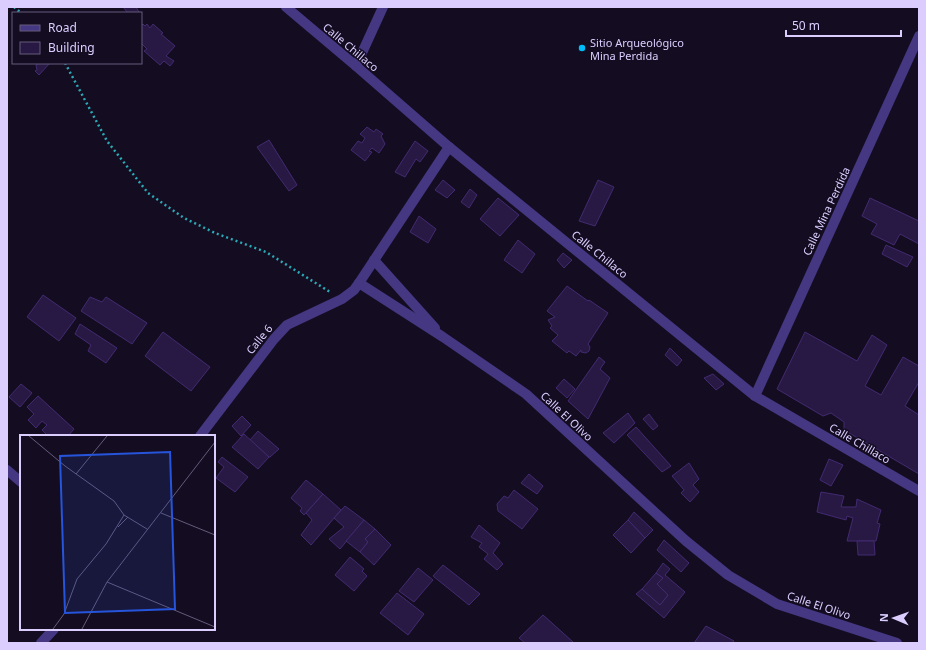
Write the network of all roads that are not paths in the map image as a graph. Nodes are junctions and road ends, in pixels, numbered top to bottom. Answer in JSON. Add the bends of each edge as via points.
{"nodes":[{"id":1,"x":286,"y":7,"type":"edge"},
{"id":2,"x":383,"y":7,"type":"edge"},
{"id":3,"x":919,"y":36,"type":"edge"},
{"id":4,"x":356,"y":66,"type":"junction"},
{"id":5,"x":449,"y":147,"type":"junction"},
{"id":6,"x":374,"y":260,"type":"junction"},
{"id":7,"x":359,"y":283,"type":"junction"},
{"id":8,"x":444,"y":337,"type":"junction"},
{"id":9,"x":755,"y":396,"type":"junction"},
{"id":10,"x":201,"y":435,"type":"edge"},
{"id":11,"x":7,"y":470,"type":"edge"},
{"id":12,"x":20,"y":481,"type":"edge"},
{"id":13,"x":919,"y":491,"type":"edge"},
{"id":14,"x":53,"y":630,"type":"edge"},
{"id":15,"x":41,"y":643,"type":"edge"},
{"id":16,"x":897,"y":643,"type":"edge"}],
"edges":[{"from":1,"to":4,"type":"street","name":"Calle Chillaco"},
{"from":2,"to":4,"type":"street"},
{"from":3,"to":9,"type":"street","name":"Calle Mina Perdida"},
{"from":4,"to":5,"type":"street","name":"Calle Chillaco"},
{"from":5,"to":6,"type":"street"},
{"from":5,"to":9,"type":"street","name":"Calle Chillaco"},
{"from":6,"to":7,"type":"street"},
{"from":6,"to":8,"type":"street"},
{"from":7,"to":8,"type":"street","name":"Calle El Olivo"},
{"from":7,"to":10,"type":"street","name":"Calle 6","via":[[342,299],[287,325]]},
{"from":8,"to":16,"type":"street","name":"Calle El Olivo","via":[[526,394],[686,541],[728,575],[777,604]]},
{"from":9,"to":13,"type":"street","name":"Calle Chillaco"},
{"from":11,"to":12,"type":"street"},
{"from":14,"to":15,"type":"street"}]}
